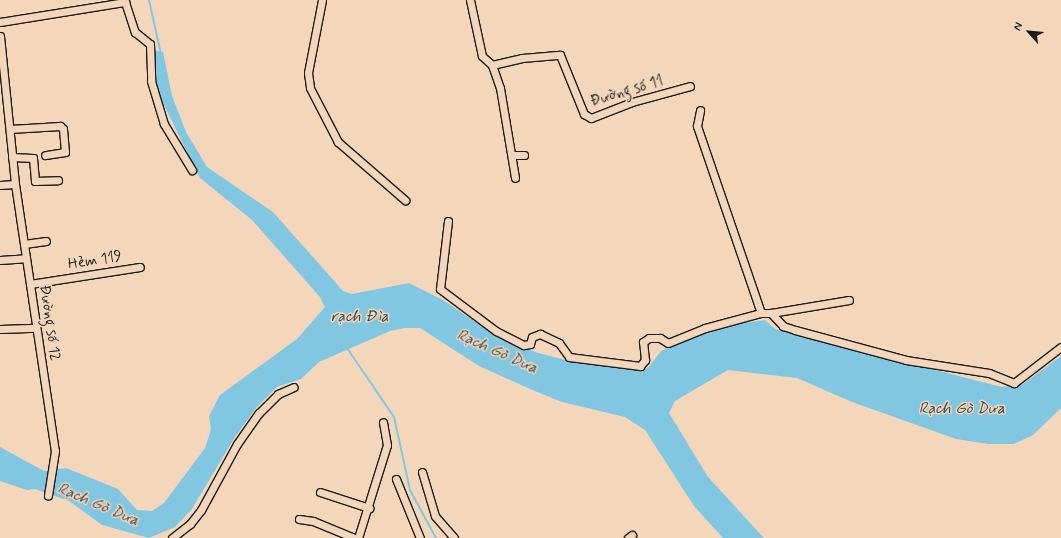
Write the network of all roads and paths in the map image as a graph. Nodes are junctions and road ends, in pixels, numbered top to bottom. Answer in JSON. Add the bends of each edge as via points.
{"nodes":[{"id":1,"x":322,"y":0,"type":"edge"},
{"id":2,"x":470,"y":0,"type":"edge"},
{"id":3,"x":0,"y":22,"type":"edge"},
{"id":4,"x":0,"y":36,"type":"edge"},
{"id":5,"x":492,"y":65,"type":"junction"},
{"id":6,"x":2,"y":67,"type":"edge"},
{"id":7,"x":690,"y":86,"type":"dead end"},
{"id":8,"x":3,"y":89,"type":"edge"},
{"id":9,"x":700,"y":110,"type":"dead end"},
{"id":10,"x":10,"y":129,"type":"junction"},
{"id":11,"x":45,"y":154,"type":"dead end"},
{"id":12,"x":512,"y":155,"type":"junction"},
{"id":13,"x":524,"y":155,"type":"dead end"},
{"id":14,"x":12,"y":157,"type":"junction"},
{"id":15,"x":192,"y":170,"type":"dead end"},
{"id":16,"x":515,"y":178,"type":"dead end"},
{"id":17,"x":58,"y":180,"type":"dead end"},
{"id":18,"x":0,"y":184,"type":"edge"},
{"id":19,"x":15,"y":184,"type":"junction"},
{"id":20,"x":405,"y":200,"type":"dead end"},
{"id":21,"x":448,"y":221,"type":"dead end"},
{"id":22,"x":46,"y":241,"type":"dead end"},
{"id":23,"x":24,"y":244,"type":"junction"},
{"id":24,"x":26,"y":258,"type":"junction"},
{"id":25,"x":0,"y":260,"type":"edge"},
{"id":26,"x":140,"y":267,"type":"dead end"},
{"id":27,"x":30,"y":284,"type":"junction"},
{"id":28,"x":849,"y":300,"type":"dead end"},
{"id":29,"x":761,"y":313,"type":"junction"},
{"id":30,"x":771,"y":313,"type":"junction"},
{"id":31,"x":36,"y":328,"type":"junction"},
{"id":32,"x":0,"y":329,"type":"edge"},
{"id":33,"x":1061,"y":347,"type":"edge"},
{"id":34,"x":294,"y":387,"type":"dead end"},
{"id":35,"x":383,"y":422,"type":"dead end"},
{"id":36,"x":422,"y":472,"type":"dead end"},
{"id":37,"x":396,"y":479,"type":"dead end"},
{"id":38,"x":320,"y":492,"type":"dead end"},
{"id":39,"x":48,"y":494,"type":"dead end"},
{"id":40,"x":369,"y":508,"type":"junction"},
{"id":41,"x":298,"y":519,"type":"dead end"},
{"id":42,"x":172,"y":538,"type":"edge"},
{"id":43,"x":354,"y":538,"type":"edge"},
{"id":44,"x":358,"y":538,"type":"edge"},
{"id":45,"x":420,"y":538,"type":"edge"},
{"id":46,"x":454,"y":538,"type":"edge"}],
"edges":[{"from":1,"to":20,"type":"street","via":[[308,73],[310,88],[338,142]]},
{"from":2,"to":5,"type":"street","via":[[482,56]]},
{"from":3,"to":15,"type":"street","via":[[125,2],[135,32],[150,44],[150,81],[164,124]]},
{"from":4,"to":6,"type":"street"},
{"from":5,"to":7,"type":"street","name":"Đường số 11","via":[[522,58],[560,55],[584,114],[591,118],[632,102]]},
{"from":5,"to":12,"type":"street","via":[[500,88]]},
{"from":6,"to":8,"type":"street"},
{"from":8,"to":10,"type":"street"},
{"from":9,"to":29,"type":"street","via":[[697,126]]},
{"from":10,"to":11,"type":"street","via":[[60,126],[63,129],[65,152]]},
{"from":10,"to":14,"type":"street"},
{"from":12,"to":13,"type":"street"},
{"from":12,"to":16,"type":"street"},
{"from":14,"to":17,"type":"street","via":[[33,158],[35,180]]},
{"from":14,"to":19,"type":"street"},
{"from":18,"to":19,"type":"street"},
{"from":19,"to":23,"type":"street","name":"Đường số 12"},
{"from":21,"to":29,"type":"street","via":[[440,289],[496,331],[524,345],[530,344],[532,337],[540,334],[559,343],[569,357],[640,366],[645,360],[643,342],[649,338],[654,336],[668,343],[705,328]]},
{"from":22,"to":23,"type":"street"},
{"from":23,"to":24,"type":"street","name":"Đường số 12"},
{"from":24,"to":25,"type":"street"},
{"from":24,"to":27,"type":"street","name":"Đường số 12"},
{"from":26,"to":27,"type":"street","name":"Hẻm 119"},
{"from":27,"to":31,"type":"street","name":"Đường số 12"},
{"from":28,"to":30,"type":"street"},
{"from":29,"to":30,"type":"street"},
{"from":30,"to":33,"type":"street","via":[[783,326],[795,330],[906,360],[989,373],[1014,383]]},
{"from":31,"to":32,"type":"street"},
{"from":31,"to":39,"type":"street","name":"Đường số 12","via":[[55,451]]},
{"from":34,"to":42,"type":"street","via":[[278,394],[259,413],[237,444],[201,510],[190,524]]},
{"from":35,"to":40,"type":"street","via":[[388,437]]},
{"from":36,"to":46,"type":"street","via":[[436,516]]},
{"from":37,"to":45,"type":"street"},
{"from":38,"to":40,"type":"street"},
{"from":40,"to":44,"type":"street"},
{"from":41,"to":43,"type":"street","via":[[313,521]]}]}
